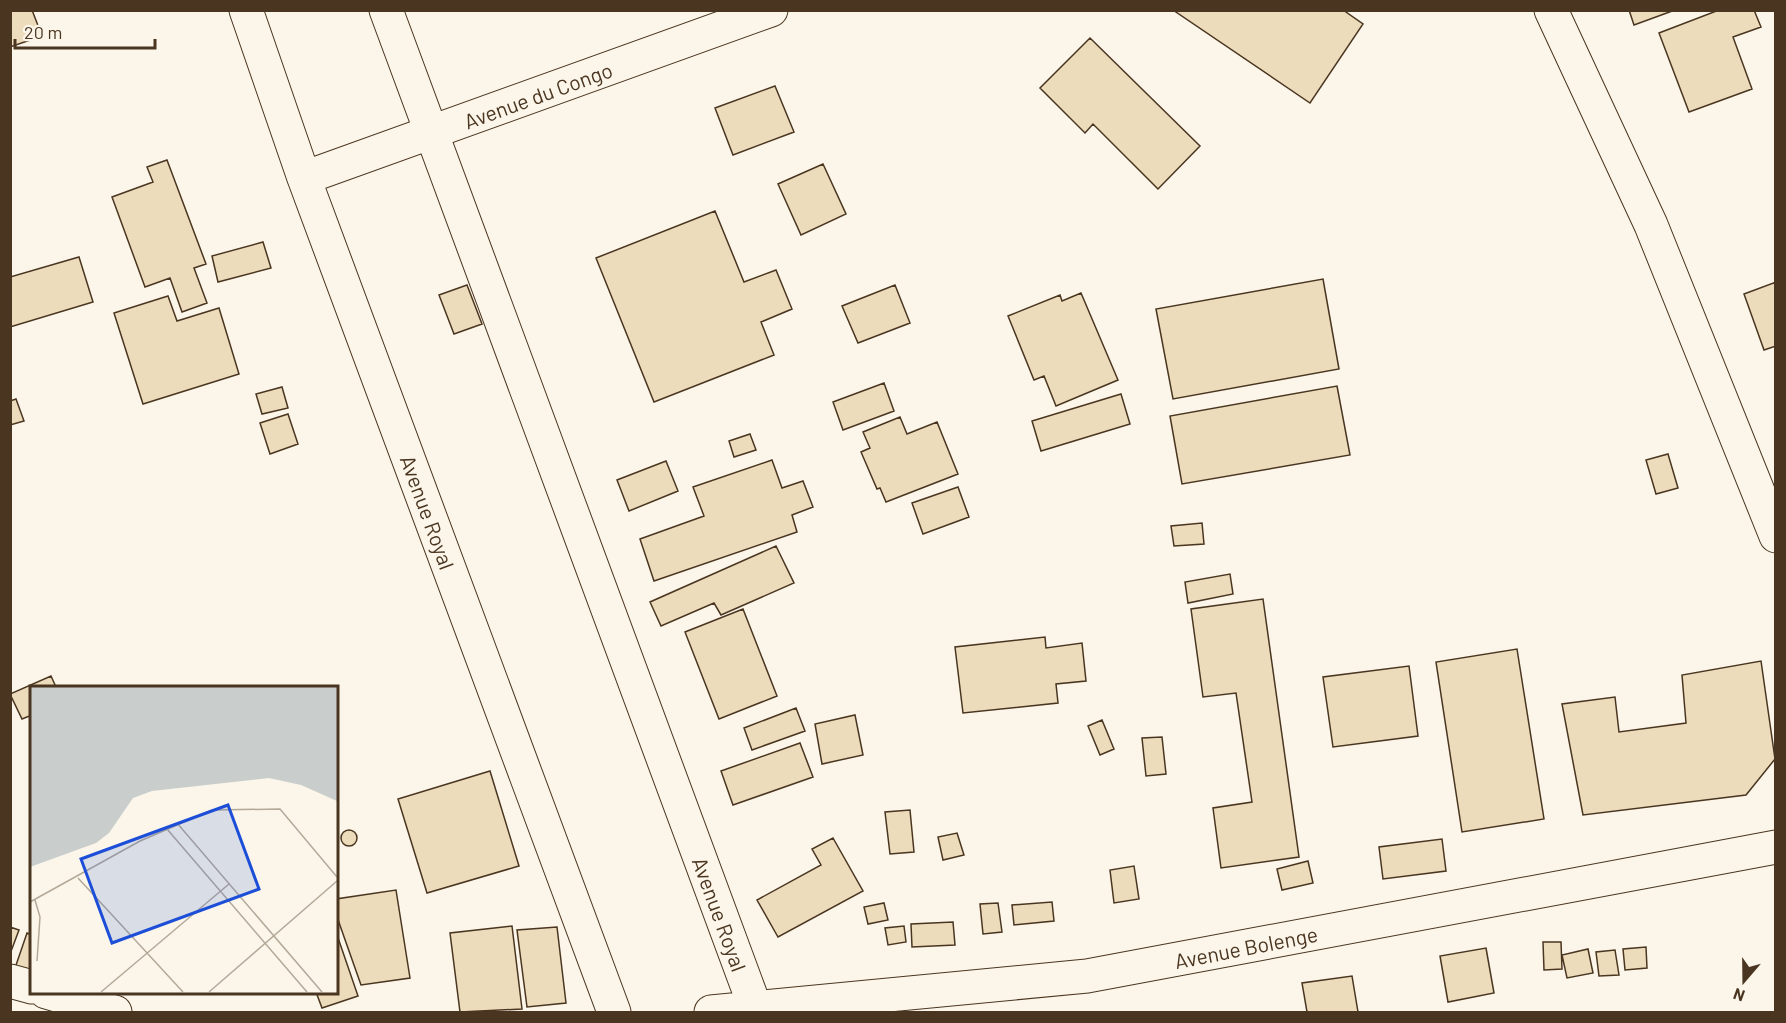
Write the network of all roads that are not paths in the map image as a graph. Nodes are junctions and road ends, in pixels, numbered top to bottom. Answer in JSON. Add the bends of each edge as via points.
{"nodes":[{"id":1,"x":246,"y":10,"type":"edge"},
{"id":2,"x":386,"y":10,"type":"edge"},
{"id":3,"x":771,"y":10,"type":"edge"},
{"id":4,"x":1551,"y":10,"type":"edge"},
{"id":5,"x":432,"y":134,"type":"junction"},
{"id":6,"x":304,"y":178,"type":"junction"},
{"id":7,"x":1776,"y":536,"type":"edge"},
{"id":8,"x":1776,"y":847,"type":"edge"},
{"id":9,"x":10,"y":981,"type":"edge"},
{"id":10,"x":30,"y":986,"type":"edge"},
{"id":11,"x":49,"y":993,"type":"edge"},
{"id":12,"x":755,"y":1007,"type":"junction"},
{"id":13,"x":115,"y":1012,"type":"edge"},
{"id":14,"x":614,"y":1012,"type":"edge"},
{"id":15,"x":711,"y":1012,"type":"edge"}],
"edges":[{"from":1,"to":6,"type":"street","name":"Avenue Royal"},
{"from":2,"to":5,"type":"street","name":"Avenue Royal"},
{"from":3,"to":5,"type":"street","name":"Avenue du Congo"},
{"from":4,"to":7,"type":"street","via":[[1651,225]]},
{"from":5,"to":6,"type":"street","name":"Avenue du Congo"},
{"from":5,"to":12,"type":"street","name":"Avenue Royal"},
{"from":6,"to":14,"type":"street","name":"Avenue Royal"},
{"from":8,"to":12,"type":"street","name":"Avenue Bolenge","via":[[1087,976]]},
{"from":9,"to":10,"type":"street"},
{"from":11,"to":13,"type":"street"},
{"from":12,"to":15,"type":"street","name":"Avenue Bolenge"}]}
